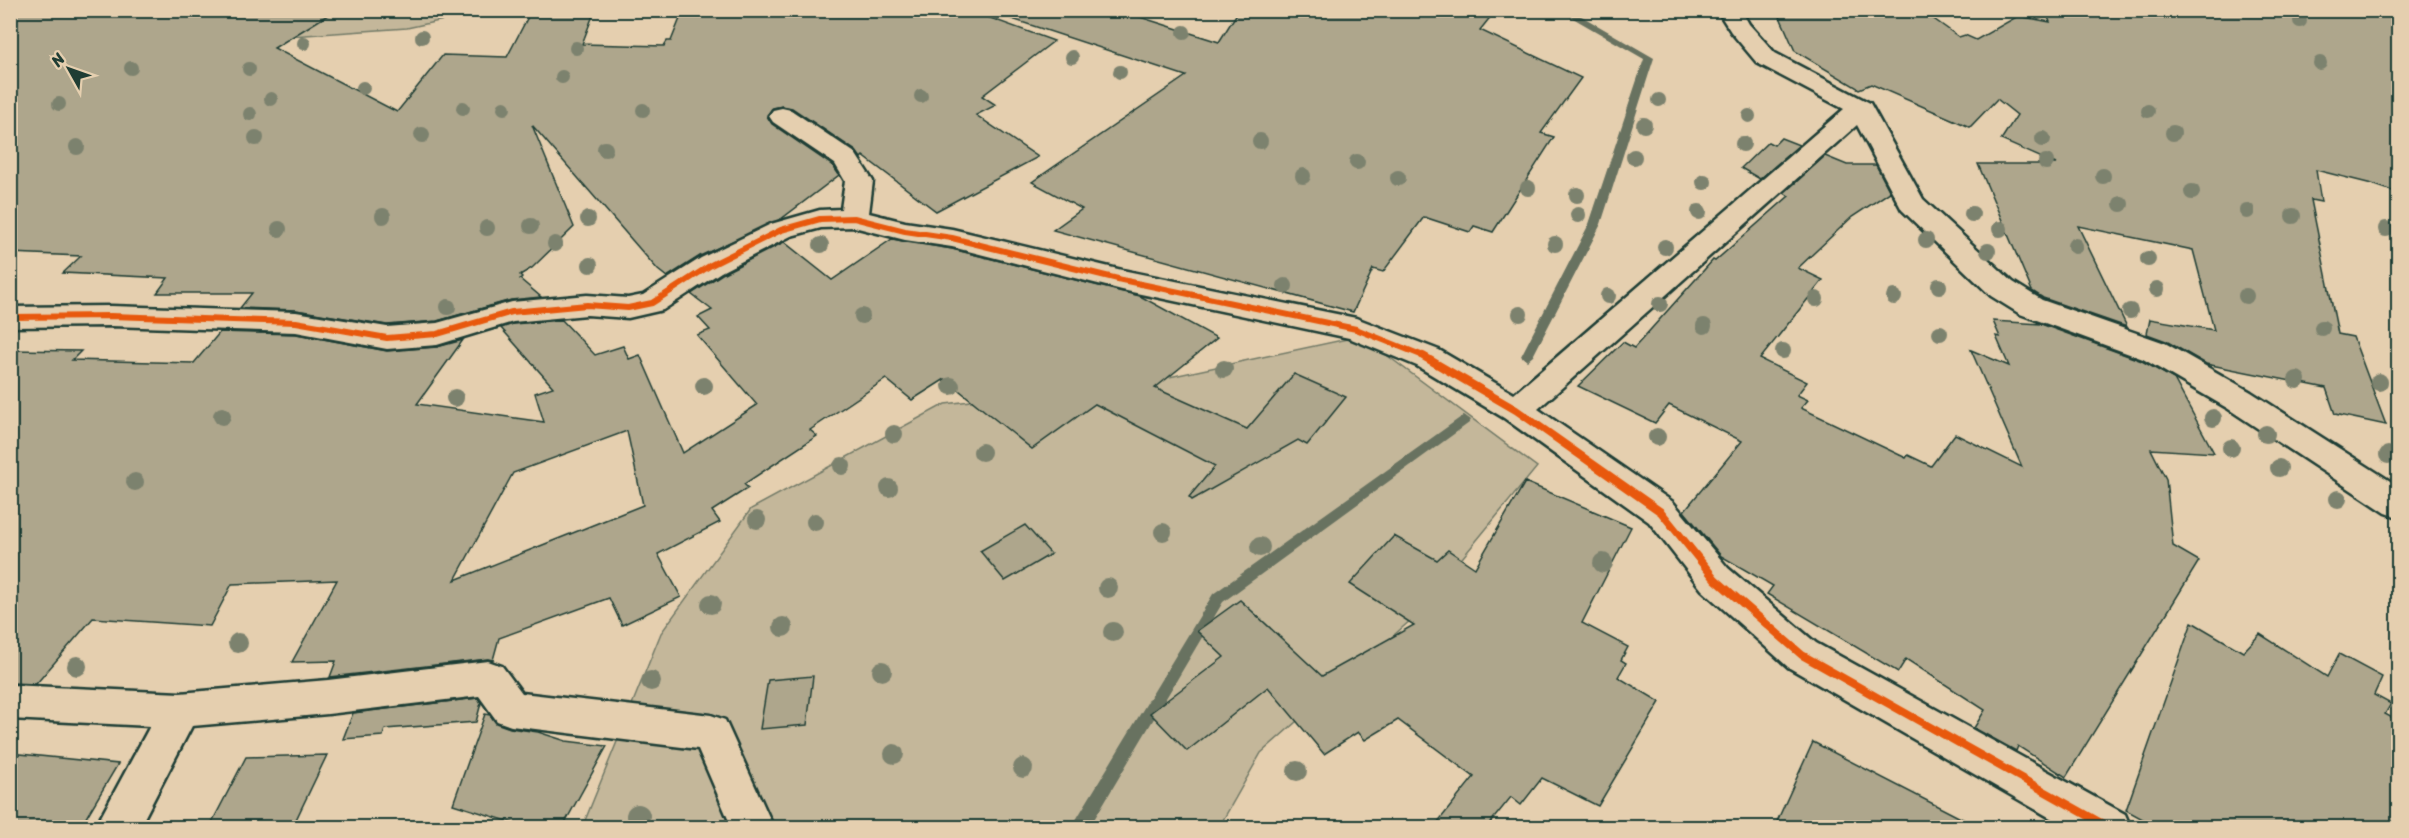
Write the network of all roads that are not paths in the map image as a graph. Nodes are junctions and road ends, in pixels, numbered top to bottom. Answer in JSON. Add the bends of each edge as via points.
{"nodes":[{"id":1,"x":1729,"y":10,"type":"edge"},
{"id":2,"x":1861,"y":108,"type":"junction"},
{"id":3,"x":782,"y":116,"type":"dead end"},
{"id":4,"x":854,"y":218,"type":"junction"},
{"id":5,"x":10,"y":317,"type":"edge"},
{"id":6,"x":1516,"y":410,"type":"junction"},
{"id":7,"x":2398,"y":502,"type":"edge"},
{"id":8,"x":10,"y":702,"type":"edge"},
{"id":9,"x":180,"y":710,"type":"junction"},
{"id":10,"x":116,"y":828,"type":"edge"},
{"id":11,"x":753,"y":828,"type":"edge"},
{"id":12,"x":2110,"y":828,"type":"edge"}],
"edges":[{"from":1,"to":2,"type":"street","via":[[1766,58]]},
{"from":2,"to":6,"type":"street"},
{"from":2,"to":7,"type":"street","via":[[1912,204],[2002,289],[2031,307],[2154,351],[2240,400]]},
{"from":3,"to":4,"type":"street","via":[[845,159],[860,181]]},
{"from":4,"to":5,"type":"street","via":[[820,219],[781,230],[711,265],[652,303],[628,308],[587,305],[512,312],[437,334],[387,338],[296,322]]},
{"from":4,"to":6,"type":"street","via":[[1122,280],[1356,328],[1428,358]]},
{"from":6,"to":12,"type":"street","via":[[1661,512],[1715,579],[1802,655]]},
{"from":8,"to":9,"type":"street"},
{"from":9,"to":10,"type":"street"},
{"from":9,"to":11,"type":"street","via":[[488,678],[511,709],[711,733]]}]}
